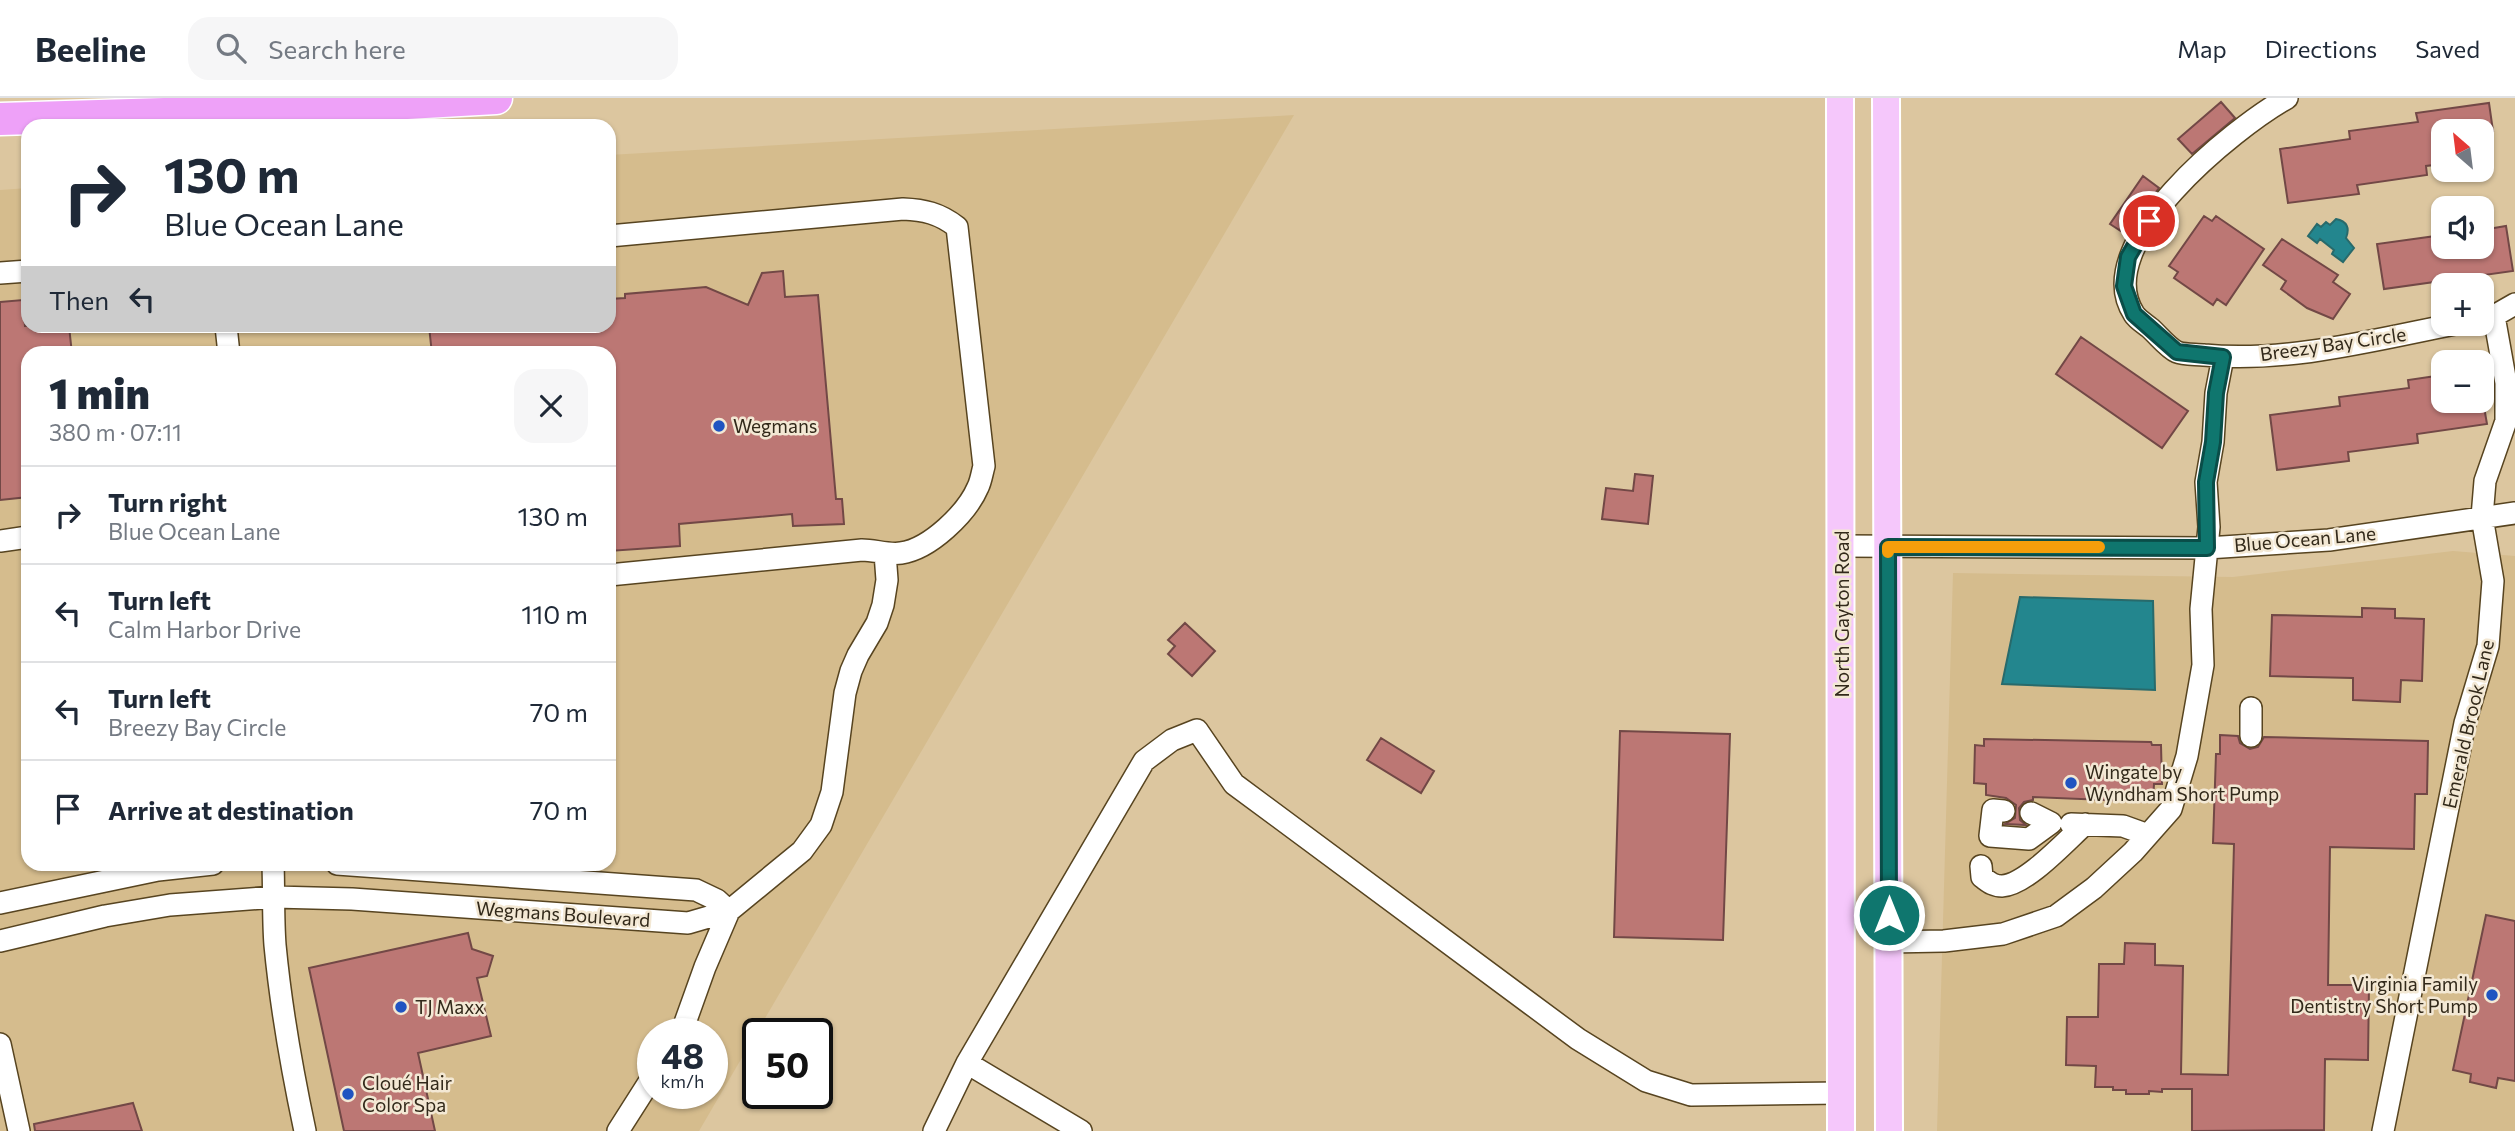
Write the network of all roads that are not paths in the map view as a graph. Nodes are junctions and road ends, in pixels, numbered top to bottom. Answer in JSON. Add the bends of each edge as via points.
{"nodes":[{"id":1,"x":496,"y":98,"type":"edge"},
{"id":2,"x":1840,"y":98,"type":"edge"},
{"id":3,"x":1886,"y":98,"type":"edge"},
{"id":4,"x":2287,"y":98,"type":"edge"},
{"id":5,"x":0,"y":119,"type":"edge"},
{"id":6,"x":616,"y":235,"type":"edge"},
{"id":7,"x":21,"y":272,"type":"edge"},
{"id":8,"x":0,"y":273,"type":"edge"},
{"id":9,"x":2515,"y":304,"type":"edge"},
{"id":10,"x":2494,"y":314,"type":"edge"},
{"id":11,"x":2431,"y":328,"type":"edge"},
{"id":12,"x":2493,"y":336,"type":"edge"},
{"id":13,"x":2223,"y":357,"type":"junction"},
{"id":14,"x":2515,"y":513,"type":"edge"},
{"id":15,"x":2482,"y":517,"type":"junction"},
{"id":16,"x":21,"y":538,"type":"edge"},
{"id":17,"x":0,"y":541,"type":"edge"},
{"id":18,"x":1842,"y":546,"type":"junction"},
{"id":19,"x":1888,"y":547,"type":"junction"},
{"id":20,"x":2207,"y":548,"type":"junction"},
{"id":21,"x":885,"y":552,"type":"junction"},
{"id":22,"x":616,"y":574,"type":"edge"},
{"id":23,"x":2251,"y":708,"type":"dead end"},
{"id":24,"x":2251,"y":736,"type":"dead end"},
{"id":25,"x":2004,"y":811,"type":"dead end"},
{"id":26,"x":2031,"y":813,"type":"dead end"},
{"id":27,"x":2051,"y":823,"type":"junction"},
{"id":28,"x":2085,"y":824,"type":"junction"},
{"id":29,"x":2148,"y":835,"type":"junction"},
{"id":30,"x":1981,"y":866,"type":"dead end"},
{"id":31,"x":153,"y":871,"type":"edge"},
{"id":32,"x":273,"y":871,"type":"edge"},
{"id":33,"x":434,"y":871,"type":"edge"},
{"id":34,"x":275,"y":897,"type":"junction"},
{"id":35,"x":0,"y":903,"type":"edge"},
{"id":36,"x":729,"y":911,"type":"junction"},
{"id":37,"x":0,"y":941,"type":"edge"},
{"id":38,"x":1889,"y":943,"type":"junction"},
{"id":39,"x":687,"y":1018,"type":"edge"},
{"id":40,"x":0,"y":1044,"type":"edge"},
{"id":41,"x":967,"y":1063,"type":"junction"},
{"id":42,"x":1841,"y":1093,"type":"junction"},
{"id":43,"x":637,"y":1101,"type":"edge"},
{"id":44,"x":19,"y":1131,"type":"edge"},
{"id":45,"x":305,"y":1131,"type":"edge"},
{"id":46,"x":618,"y":1131,"type":"edge"},
{"id":47,"x":934,"y":1131,"type":"edge"},
{"id":48,"x":1081,"y":1131,"type":"edge"},
{"id":49,"x":1841,"y":1131,"type":"edge"},
{"id":50,"x":1889,"y":1131,"type":"edge"},
{"id":51,"x":2383,"y":1131,"type":"edge"}],
"edges":[{"from":1,"to":5,"type":"highway"},
{"from":2,"to":18,"type":"main road","name":"North Gayton Road"},
{"from":3,"to":19,"type":"main road"},
{"from":4,"to":13,"type":"street","name":"Breezy Bay Circle","via":[[2181,181],[2128,257],[2124,286],[2134,314],[2177,352]]},
{"from":6,"to":21,"type":"street","via":[[902,209],[936,213],[957,227],[984,466],[970,503],[937,536],[899,554]]},
{"from":7,"to":8,"type":"street"},
{"from":9,"to":10,"type":"street"},
{"from":11,"to":13,"type":"street","name":"Breezy Bay Circle","via":[[2293,353]]},
{"from":12,"to":15,"type":"street","name":"Emerald Brook Lane","via":[[2506,383],[2506,421],[2485,481]]},
{"from":13,"to":20,"type":"street","via":[[2206,482]]},
{"from":14,"to":15,"type":"street","name":"Blue Ocean Lane"},
{"from":15,"to":20,"type":"street","name":"Blue Ocean Lane","via":[[2329,540]]},
{"from":15,"to":51,"type":"street","name":"Emerald Brook Lane","via":[[2493,581],[2488,646],[2465,723]]},
{"from":16,"to":17,"type":"street"},
{"from":18,"to":19,"type":"street","name":"Blue Ocean Lane"},
{"from":18,"to":42,"type":"main road","name":"North Gayton Road"},
{"from":19,"to":20,"type":"street","name":"Blue Ocean Lane"},
{"from":19,"to":38,"type":"main road"},
{"from":20,"to":29,"type":"street","via":[[2203,665],[2187,756],[2171,809]]},
{"from":21,"to":22,"type":"street","via":[[862,550]]},
{"from":21,"to":36,"type":"street","via":[[883,605],[851,671],[831,792],[821,824],[802,851]]},
{"from":23,"to":24,"type":"street"},
{"from":25,"to":27,"type":"street","via":[[1993,810],[1990,836],[2029,839]]},
{"from":26,"to":27,"type":"street"},
{"from":27,"to":28,"type":"street"},
{"from":28,"to":29,"type":"street","via":[[2123,826]]},
{"from":28,"to":30,"type":"street","via":[[2020,881],[1992,885],[1982,877]]},
{"from":29,"to":38,"type":"street","via":[[2094,888],[2056,916],[2003,934]]},
{"from":31,"to":35,"type":"street"},
{"from":32,"to":34,"type":"street"},
{"from":33,"to":36,"type":"street","name":"Wegmans Boulevard","via":[[696,890]]},
{"from":34,"to":36,"type":"street","name":"Wegmans Boulevard","via":[[688,923]]},
{"from":34,"to":37,"type":"street","name":"Wegmans Boulevard","via":[[170,905]]},
{"from":34,"to":45,"type":"street","via":[[281,996]]},
{"from":36,"to":39,"type":"street"},
{"from":38,"to":50,"type":"main road"},
{"from":40,"to":44,"type":"street"},
{"from":41,"to":42,"type":"street","via":[[1144,761],[1172,740],[1198,730],[1234,784],[1578,1039],[1646,1081],[1691,1095]]},
{"from":41,"to":47,"type":"street"},
{"from":41,"to":48,"type":"street"},
{"from":42,"to":49,"type":"main road","name":"North Gayton Road"},
{"from":43,"to":46,"type":"street"}]}
